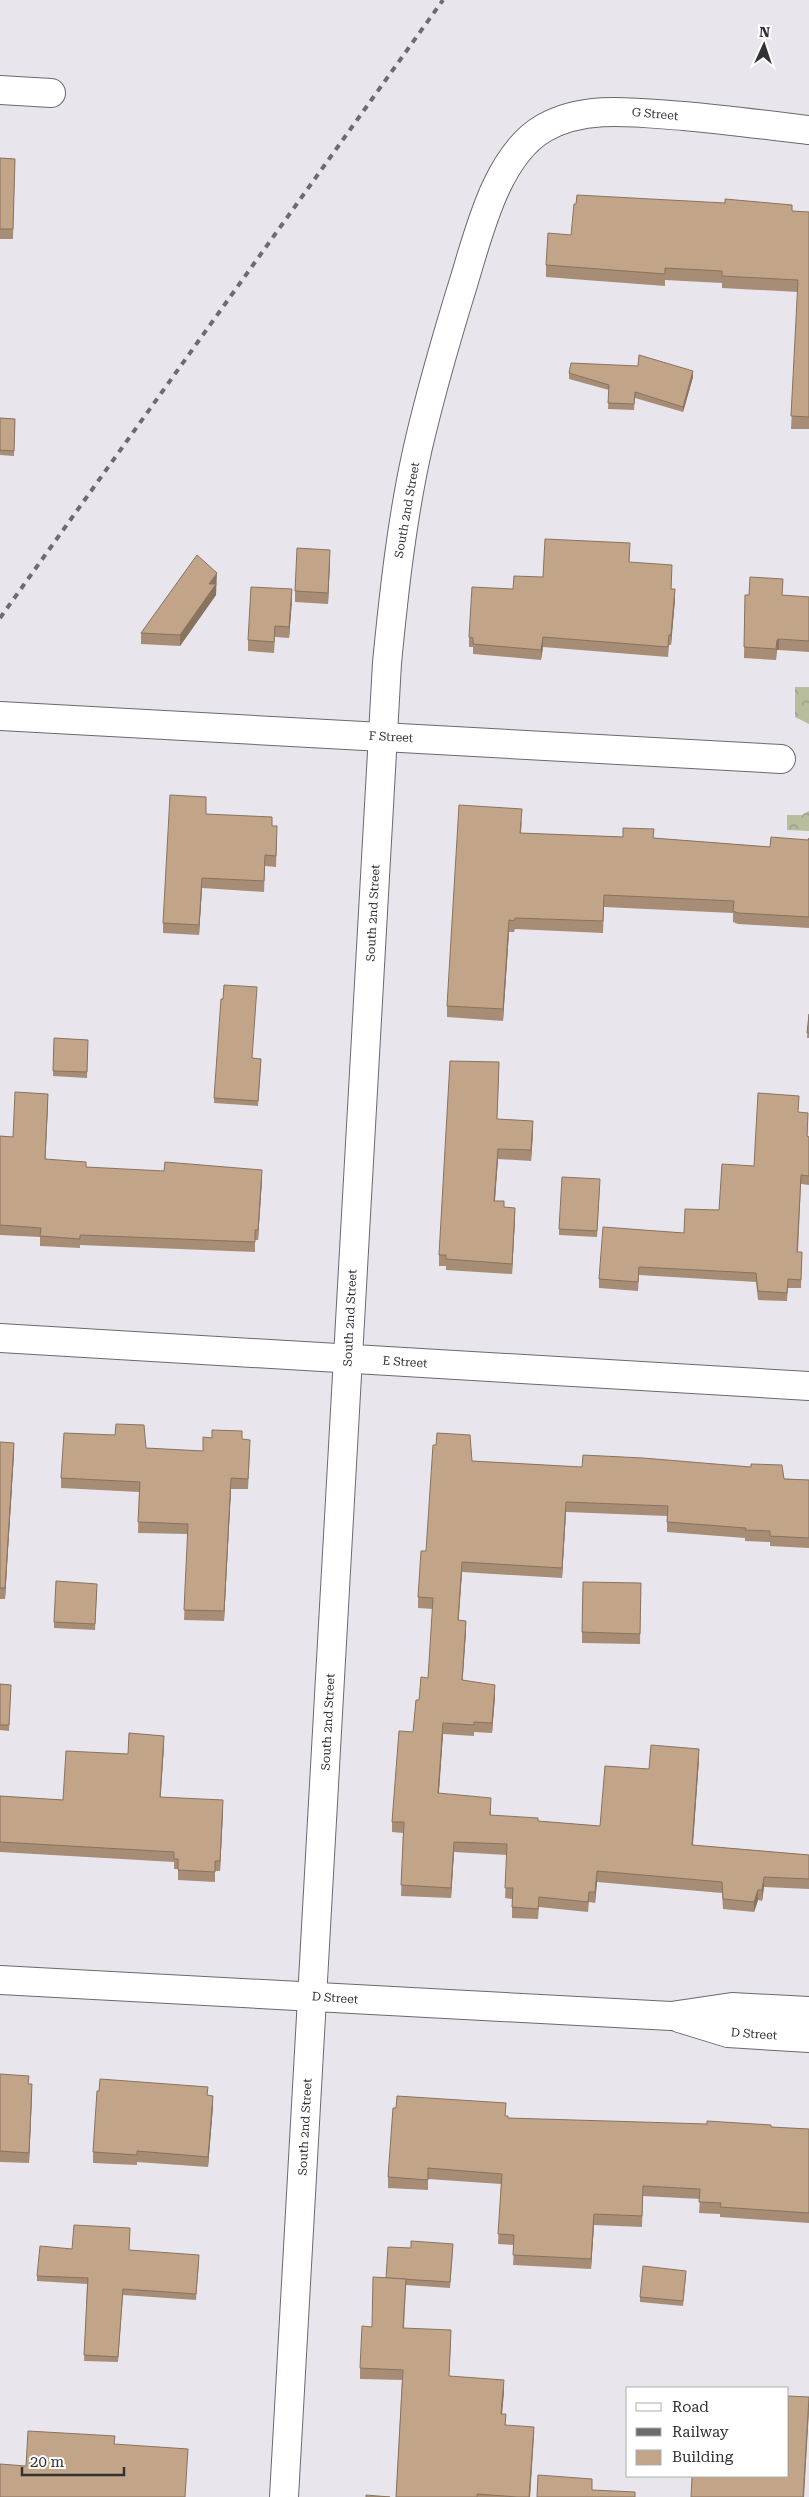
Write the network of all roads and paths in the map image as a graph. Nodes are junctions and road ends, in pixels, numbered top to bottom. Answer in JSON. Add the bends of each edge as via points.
{"nodes":[{"id":1,"x":0,"y":90,"type":"edge"},
{"id":2,"x":51,"y":93,"type":"dead end"},
{"id":3,"x":809,"y":130,"type":"edge"},
{"id":4,"x":513,"y":156,"type":"joint"},
{"id":5,"x":0,"y":716,"type":"edge"},
{"id":6,"x":383,"y":737,"type":"junction"},
{"id":7,"x":781,"y":759,"type":"dead end"},
{"id":8,"x":0,"y":1338,"type":"edge"},
{"id":9,"x":348,"y":1358,"type":"junction"},
{"id":10,"x":809,"y":1386,"type":"edge"},
{"id":11,"x":0,"y":1980,"type":"edge"},
{"id":12,"x":312,"y":1996,"type":"junction"},
{"id":13,"x":809,"y":2011,"type":"edge"},
{"id":14,"x":671,"y":2016,"type":"junction"},
{"id":15,"x":809,"y":2038,"type":"edge"},
{"id":16,"x":284,"y":2497,"type":"edge"}],
"edges":[{"from":1,"to":2,"type":"street"},
{"from":3,"to":4,"type":"street","name":"G Street","via":[[624,111],[594,113],[568,118],[544,128]]},
{"from":4,"to":6,"type":"street","name":"South 2nd Street","via":[[490,203],[473,251],[418,448],[394,596]]},
{"from":5,"to":6,"type":"street","name":"F Street"},
{"from":6,"to":7,"type":"street","name":"F Street"},
{"from":6,"to":9,"type":"street","name":"South 2nd Street"},
{"from":8,"to":9,"type":"street","name":"E Street"},
{"from":9,"to":10,"type":"street","name":"E Street"},
{"from":9,"to":12,"type":"street","name":"South 2nd Street"},
{"from":11,"to":12,"type":"street","name":"D Street"},
{"from":12,"to":14,"type":"street","name":"D Street"},
{"from":12,"to":16,"type":"street","name":"South 2nd Street"},
{"from":13,"to":14,"type":"street","name":"D Street","via":[[732,2007]]},
{"from":14,"to":15,"type":"street","name":"D Street","via":[[728,2033]]}]}
